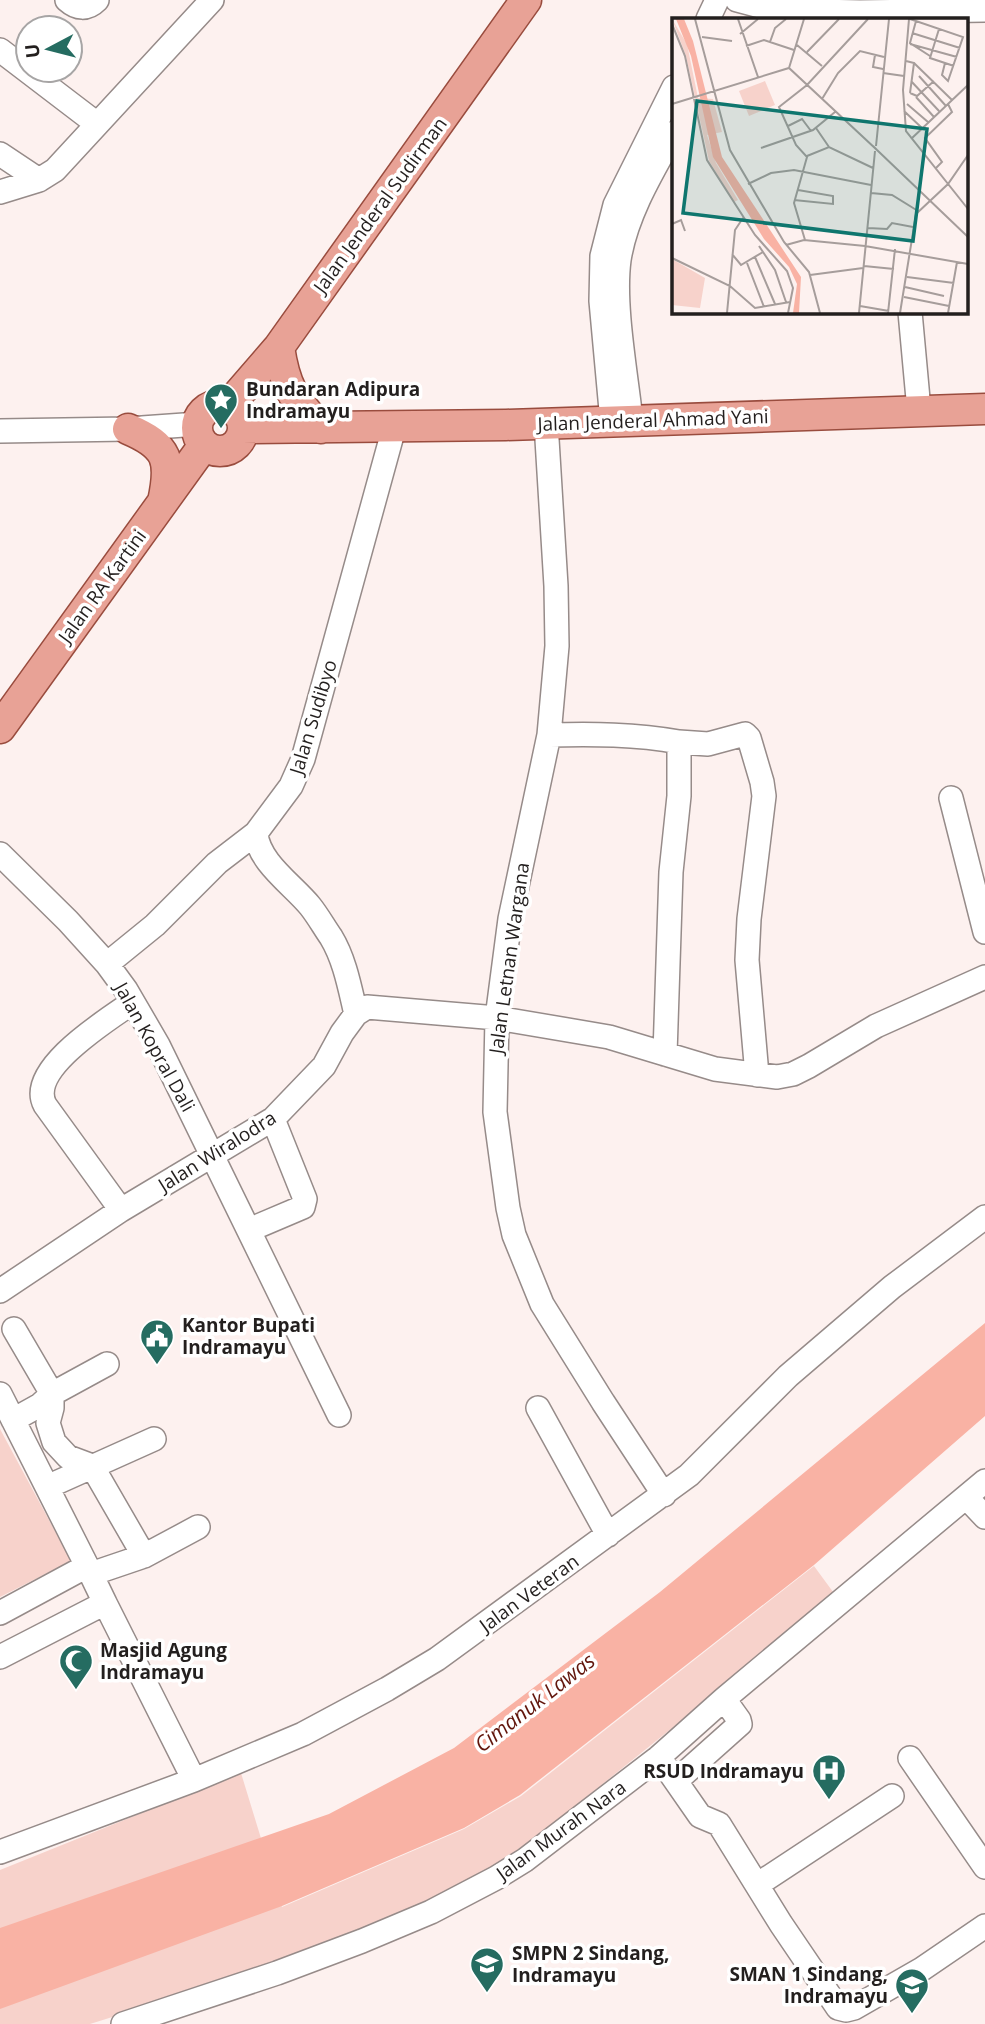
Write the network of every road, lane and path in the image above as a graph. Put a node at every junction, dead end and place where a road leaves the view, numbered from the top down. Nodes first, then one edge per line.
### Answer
1 (67, 0) edge
2 (97, 0) edge
3 (212, 0) edge
4 (526, 0) edge
5 (717, 0) edge
6 (737, 0) edge
7 (985, 10) edge
8 (865, 11) edge
9 (708, 18) edge
10 (729, 18) edge
11 (0, 50) edge
12 (672, 91) edge
13 (97, 124) junction
14 (672, 136) edge
15 (0, 154) edge
16 (39, 180) junction
17 (0, 192) edge
18 (910, 313) edge
19 (279, 346) junction
20 (985, 409) edge
21 (919, 410) junction
22 (236, 417) junction
23 (622, 420) junction
24 (546, 423) junction
25 (321, 428) junction
26 (394, 428) junction
27 (128, 429) junction
28 (0, 432) edge
29 (201, 434) junction
30 (163, 502) junction
31 (0, 728) edge
32 (549, 735) junction
33 (679, 743) junction
34 (951, 798) dead end
35 (256, 833) junction
36 (0, 854) edge
37 (985, 932) edge
38 (107, 964) junction
39 (985, 977) edge
40 (133, 1002) junction
41 (356, 1014) junction
42 (497, 1018) junction
43 (665, 1054) junction
44 (757, 1076) junction
45 (274, 1119) junction
46 (212, 1156) junction
47 (121, 1210) junction
48 (985, 1217) edge
49 (249, 1230) junction
50 (0, 1291) edge
51 (14, 1329) dead end
52 (107, 1364) dead end
53 (0, 1394) edge
54 (52, 1394) junction
55 (538, 1408) dead end
56 (340, 1415) dead end
57 (13, 1420) junction
58 (155, 1439) dead end
59 (92, 1466) junction
60 (985, 1481) edge
61 (47, 1487) junction
62 (664, 1495) junction
63 (967, 1498) junction
64 (985, 1517) edge
65 (198, 1527) dead end
66 (608, 1535) junction
67 (144, 1556) junction
68 (89, 1570) junction
69 (105, 1602) junction
70 (0, 1613) edge
71 (0, 1657) edge
72 (724, 1699) junction
73 (659, 1757) junction
74 (911, 1758) dead end
75 (194, 1780) junction
76 (676, 1781) junction
77 (892, 1796) dead end
78 (0, 1852) edge
79 (985, 1867) edge
80 (757, 1885) junction
81 (985, 1926) edge
82 (122, 2024) edge

1 - 2 street
3 - 13 street
4 - 19 main road, Jalan Jenderal Sudirman
5 - 9 street
6 - 8 street
6 - 10 street
7 - 8 street
11 - 13 street
12 - 23 street
13 - 16 street
14 - 23 street
15 - 16 street
16 - 17 street
18 - 21 street
19 - 22 main road, Jalan Jenderal Sudirman
19 - 25 main road
20 - 21 main road, Jalan Jenderal Ahmad Yani
21 - 23 main road, Jalan Jenderal Ahmad Yani
22 - 25 main road, Jalan Jenderal Ahmad Yani
22 - 29 main road
22 - 29 main road
23 - 24 main road, Jalan Jenderal Ahmad Yani
24 - 26 main road, Jalan Jenderal Ahmad Yani
24 - 32 street, Jalan Letnan Wargana
25 - 26 main road, Jalan Jenderal Ahmad Yani
26 - 35 street, Jalan Sudibyo
27 - 28 street
27 - 29 street
27 - 30 main road
29 - 30 main road, Jalan RA Kartini
30 - 31 main road, Jalan RA Kartini
32 - 33 street
32 - 42 street, Jalan Letnan Wargana
33 - 43 street
33 - 44 street
34 - 37 street
35 - 38 street, Jalan Sudibyo
35 - 41 street
36 - 38 street, Jalan Kopral Dali
38 - 40 street, Jalan Kopral Dali
39 - 44 street
40 - 46 street, Jalan Kopral Dali
40 - 47 street
41 - 42 street
41 - 45 street, Jalan Wiralodra
42 - 43 street
42 - 62 street, Jalan Letnan Wargana
43 - 44 street
45 - 46 street, Jalan Wiralodra
45 - 49 street
46 - 47 street, Jalan Wiralodra
46 - 49 street, Jalan Kopral Dali
47 - 50 street, Jalan Wiralodra
48 - 62 street, Jalan Veteran
49 - 56 street, Jalan Kopral Dali
51 - 54 street
52 - 54 street
53 - 57 street
54 - 57 street
54 - 59 street
55 - 66 street
57 - 61 street
58 - 59 street
59 - 61 street
59 - 67 street
60 - 63 street, Jalan Murah Nara
61 - 68 street
62 - 66 street, Jalan Veteran
63 - 64 street
63 - 72 street, Jalan Murah Nara
65 - 67 street
66 - 75 street, Jalan Veteran
67 - 68 street
68 - 69 street
68 - 70 street
69 - 71 street
69 - 75 street
72 - 73 street, Jalan Murah Nara
72 - 76 street
73 - 76 street
73 - 82 street, Jalan Murah Nara
74 - 79 street
75 - 78 street, Jalan Veteran
76 - 80 street
77 - 80 street
80 - 81 street

